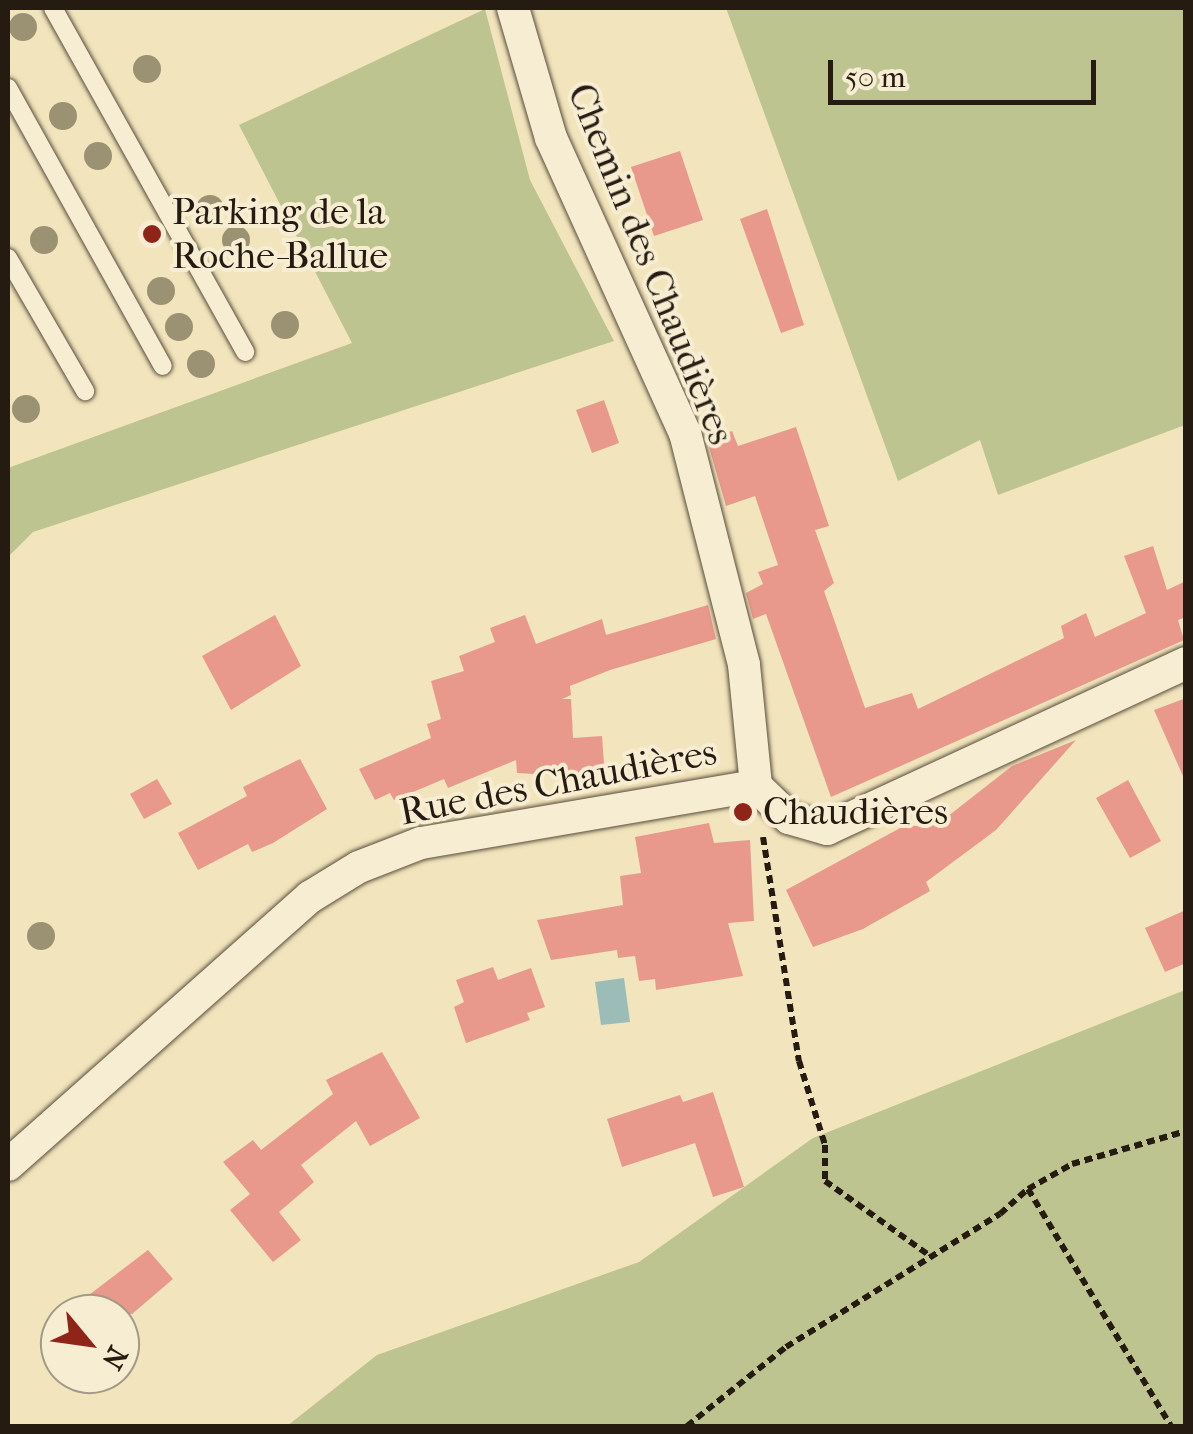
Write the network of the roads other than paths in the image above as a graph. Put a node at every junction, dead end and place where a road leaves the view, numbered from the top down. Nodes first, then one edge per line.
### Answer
1 (53, 8) edge
2 (513, 8) edge
3 (8, 88) edge
4 (8, 258) edge
5 (245, 352) dead end
6 (163, 366) dead end
7 (85, 391) dead end
8 (1186, 663) edge
9 (756, 786) junction
10 (8, 1165) edge

1 - 5 lane
2 - 9 street, Chemin des Chaudières
3 - 6 lane
4 - 7 lane
8 - 9 street, Rue des Chaudières
9 - 10 street, Rue des Chaudières

